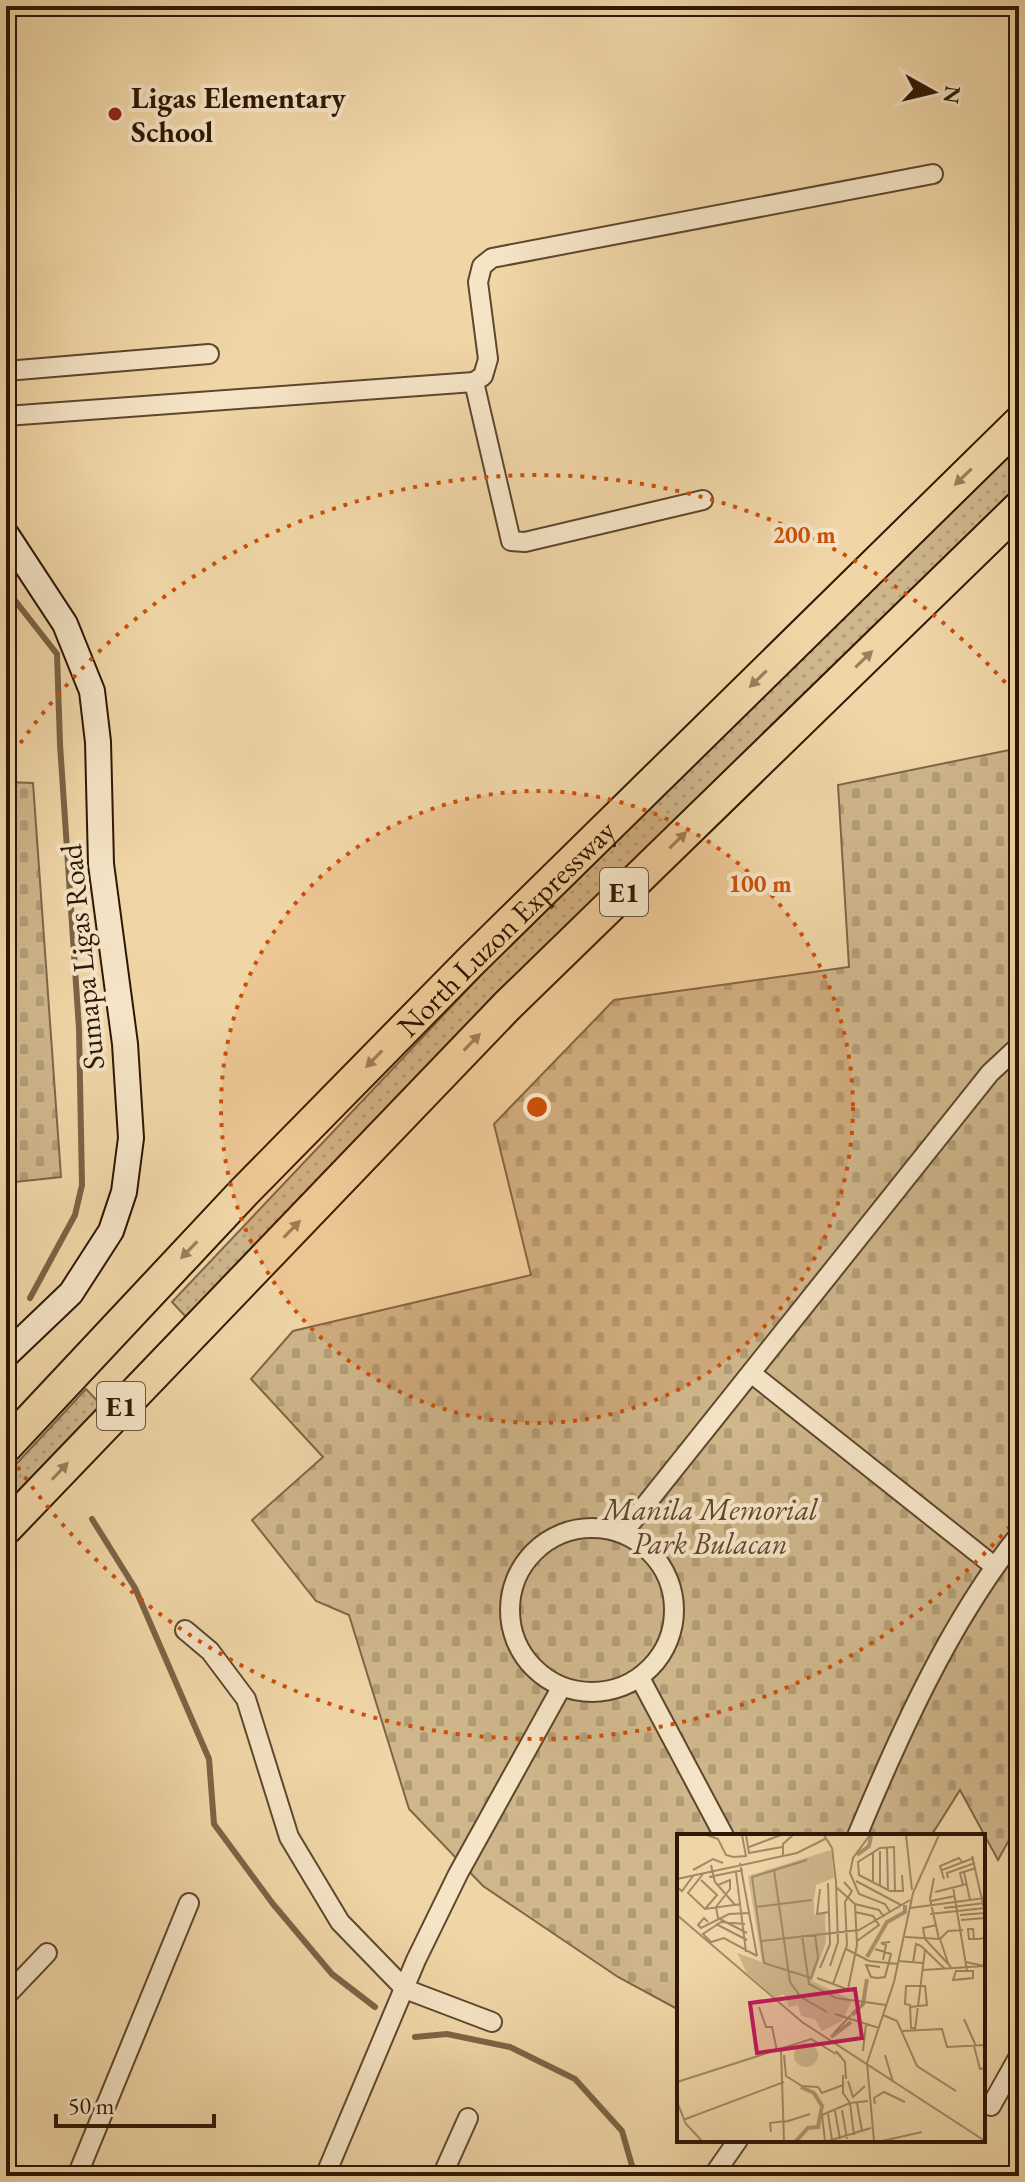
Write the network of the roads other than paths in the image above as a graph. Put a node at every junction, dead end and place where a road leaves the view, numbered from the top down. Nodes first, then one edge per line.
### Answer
1 (933, 174) dead end
2 (209, 354) dead end
3 (6, 371) edge
4 (474, 382) junction
5 (6, 416) edge
6 (1019, 423) edge
7 (703, 500) dead end
8 (1019, 508) edge
9 (6, 534) edge
10 (1019, 1046) edge
11 (6, 1355) edge
12 (751, 1373) junction
13 (6, 1446) edge
14 (6, 1528) edge
15 (623, 1533) junction
16 (1019, 1535) edge
17 (994, 1566) junction
18 (185, 1630) dead end
19 (640, 1678) junction
20 (561, 1688) junction
21 (723, 1834) edge
22 (858, 1834) edge
23 (189, 1903) dead end
24 (47, 1953) dead end
25 (405, 1989) junction
26 (6, 1996) edge
27 (492, 2022) dead end
28 (1019, 2056) edge
29 (991, 2106) dead end
30 (468, 2118) dead end
31 (737, 2142) edge
32 (77, 2176) edge
33 (325, 2176) edge
34 (442, 2176) edge
35 (713, 2176) edge

1 - 4 street
2 - 3 street
4 - 5 street
4 - 7 street
6 -> 13 highway, North Luzon Expressway / E1
14 -> 8 highway, North Luzon Expressway / E1
9 - 11 main road, Sumapa Ligas Road
10 - 12 street
12 - 15 street
12 - 17 street
15 - 19 street
15 - 20 street
16 - 17 street
17 - 22 street
18 - 25 street
19 - 20 street
19 - 21 street
20 - 25 street
23 - 32 street
24 - 26 street
25 - 27 street
25 - 33 street
28 - 29 street
30 - 34 street
31 - 35 street

